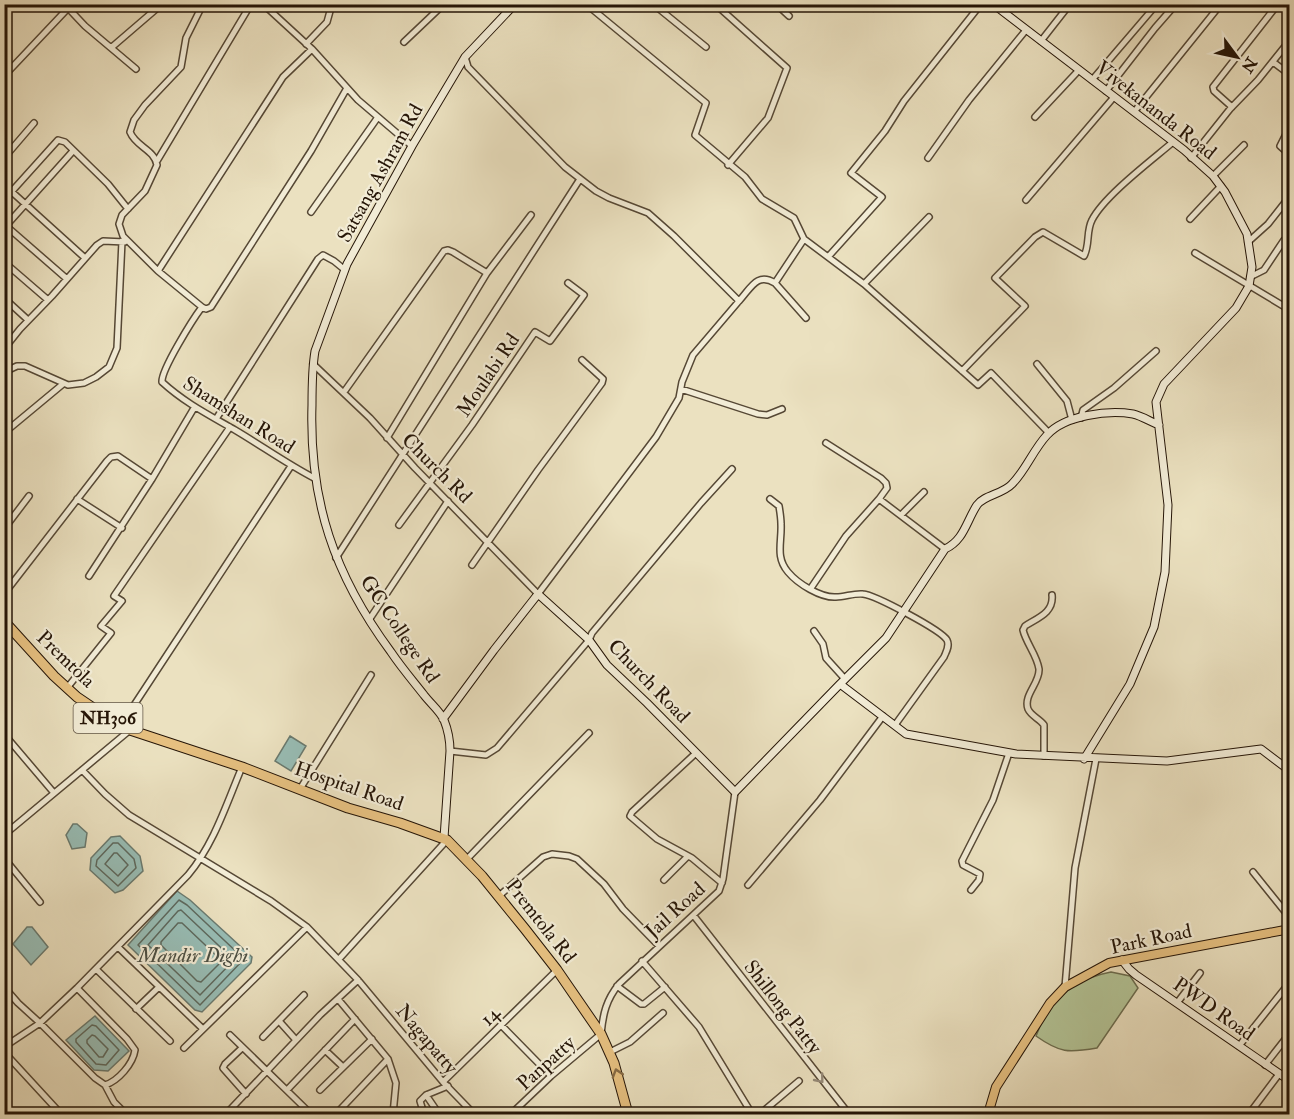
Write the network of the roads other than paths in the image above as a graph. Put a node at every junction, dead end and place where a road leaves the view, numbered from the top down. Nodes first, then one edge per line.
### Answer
1 (162, 4) edge
2 (203, 4) edge
3 (251, 4) edge
4 (262, 4) edge
5 (332, 4) edge
6 (444, 4) edge
7 (501, 4) edge
8 (515, 4) edge
9 (585, 4) edge
10 (654, 4) edge
11 (715, 4) edge
12 (776, 4) edge
13 (981, 4) edge
14 (1070, 4) edge
15 (1157, 4) edge
16 (1176, 4) edge
17 (1221, 4) edge
18 (1278, 4) edge
19 (70, 6) edge
20 (999, 6) edge
21 (505, 14) junction
22 (789, 16) dead end
23 (1026, 30) junction
24 (1041, 40) junction
25 (1290, 40) edge
26 (404, 42) dead end
27 (306, 44) junction
28 (112, 47) junction
29 (706, 47) dead end
30 (312, 49) junction
31 (465, 57) junction
32 (1273, 62) junction
33 (136, 69) dead end
34 (1079, 70) junction
35 (1290, 70) edge
36 (4, 76) edge
37 (1092, 80) junction
38 (347, 88) junction
39 (1106, 91) junction
40 (1114, 97) junction
41 (1232, 106) junction
42 (1134, 112) junction
43 (378, 117) junction
44 (1035, 117) dead end
45 (34, 123) dead end
46 (1290, 126) edge
47 (1173, 142) junction
48 (1244, 145) dead end
49 (412, 146) junction
50 (73, 151) junction
51 (1290, 155) edge
52 (4, 158) edge
53 (927, 158) dead end
54 (1191, 158) junction
55 (157, 161) junction
56 (728, 165) junction
57 (1213, 176) junction
58 (580, 179) junction
59 (1221, 186) junction
60 (12, 192) junction
61 (1290, 196) edge
62 (4, 200) edge
63 (1026, 200) dead end
64 (26, 205) junction
65 (127, 206) junction
66 (311, 212) dead end
67 (531, 215) dead end
68 (929, 217) dead end
69 (1190, 219) dead end
70 (5, 226) edge
71 (804, 239) junction
72 (1290, 240) edge
73 (122, 241) junction
74 (1248, 242) junction
75 (1195, 253) dead end
76 (828, 257) junction
77 (85, 258) junction
78 (4, 262) edge
79 (345, 270) junction
80 (158, 271) junction
81 (488, 273) junction
82 (1250, 278) junction
83 (68, 279) junction
84 (568, 283) dead end
85 (775, 283) junction
86 (864, 284) junction
87 (1249, 286) junction
88 (4, 298) edge
89 (48, 300) junction
90 (739, 301) junction
91 (202, 307) junction
92 (1290, 310) edge
93 (806, 318) dead end
94 (28, 320) junction
95 (4, 349) edge
96 (1156, 351) dead end
97 (582, 360) dead end
98 (313, 364) junction
99 (1037, 364) dead end
100 (963, 371) junction
101 (4, 372) edge
102 (63, 384) junction
103 (681, 389) junction
104 (344, 392) junction
105 (194, 408) junction
106 (782, 408) dead end
107 (1081, 418) junction
108 (216, 419) junction
109 (1072, 420) junction
110 (1159, 425) junction
111 (230, 427) junction
112 (4, 433) edge
113 (1049, 433) junction
114 (387, 438) junction
115 (826, 443) dead end
116 (402, 454) junction
117 (291, 466) junction
118 (732, 470) dead end
119 (314, 478) junction
120 (152, 479) junction
121 (430, 483) junction
122 (924, 492) dead end
123 (29, 496) dead end
124 (77, 499) junction
125 (770, 499) dead end
126 (879, 499) junction
127 (448, 501) junction
128 (901, 514) junction
129 (399, 525) dead end
130 (122, 528) junction
131 (4, 529) edge
132 (488, 543) junction
133 (945, 549) junction
134 (336, 558) junction
135 (472, 565) dead end
136 (89, 576) dead end
137 (810, 588) junction
138 (4, 594) edge
139 (538, 594) junction
140 (1052, 595) dead end
141 (903, 612) junction
142 (369, 620) junction
143 (4, 621) edge
144 (814, 631) dead end
145 (589, 640) junction
146 (371, 675) dead end
147 (842, 681) junction
148 (67, 688) junction
149 (883, 716) junction
150 (443, 718) junction
151 (895, 725) junction
152 (125, 727) junction
153 (589, 733) dead end
154 (4, 734) edge
155 (450, 752) junction
156 (696, 753) junction
157 (1009, 753) junction
158 (1044, 756) junction
159 (1084, 759) junction
160 (1096, 759) junction
161 (242, 767) junction
162 (82, 770) junction
163 (1290, 771) edge
164 (300, 789) junction
165 (735, 792) junction
166 (54, 794) junction
167 (4, 835) edge
168 (446, 839) junction
169 (688, 856) junction
170 (4, 858) edge
171 (467, 859) junction
172 (201, 860) junction
173 (1253, 872) dead end
174 (663, 880) dead end
175 (722, 883) junction
176 (748, 885) dead end
177 (971, 890) dead end
178 (499, 896) junction
179 (40, 902) dead end
180 (694, 916) junction
181 (1290, 918) edge
182 (307, 927) junction
183 (1287, 930) edge
184 (1290, 941) edge
185 (659, 945) junction
186 (118, 947) junction
187 (339, 959) junction
188 (1122, 960) junction
189 (642, 961) junction
190 (96, 969) junction
191 (557, 970) junction
192 (1200, 973) dead end
193 (358, 980) junction
194 (1290, 982) edge
195 (617, 986) junction
196 (4, 987) edge
197 (159, 987) junction
198 (665, 987) junction
199 (1065, 987) junction
200 (77, 988) junction
201 (304, 995) dead end
202 (338, 999) junction
203 (1177, 1003) junction
204 (136, 1009) junction
205 (663, 1013) dead end
206 (355, 1019) junction
207 (279, 1021) junction
208 (40, 1023) junction
209 (501, 1026) junction
210 (203, 1029) junction
211 (1290, 1033) edge
212 (602, 1034) junction
213 (230, 1035) dead end
214 (263, 1037) dead end
215 (372, 1039) junction
216 (296, 1040) junction
217 (170, 1041) dead end
218 (1239, 1046) junction
219 (184, 1047) dead end
220 (242, 1048) junction
221 (4, 1050) edge
222 (325, 1050) junction
223 (610, 1052) junction
224 (388, 1059) junction
225 (1265, 1065) junction
226 (343, 1067) junction
227 (266, 1072) junction
228 (1279, 1074) junction
229 (551, 1077) junction
230 (799, 1081) dead end
231 (1290, 1081) edge
232 (105, 1084) junction
233 (446, 1084) junction
234 (320, 1089) dead end
235 (287, 1090) junction
236 (246, 1094) junction
237 (426, 1095) junction
238 (61, 1114) edge
239 (126, 1114) edge
240 (226, 1114) edge
241 (311, 1114) edge
242 (336, 1114) edge
243 (393, 1114) edge
244 (424, 1114) edge
245 (439, 1114) edge
246 (474, 1114) edge
247 (511, 1114) edge
248 (628, 1114) edge
249 (752, 1114) edge
250 (760, 1114) edge
251 (849, 1114) edge
252 (988, 1114) edge
253 (1249, 1114) edge

1 - 28 street
2 - 55 street
3 - 55 street
4 - 27 street
5 - 27 street
6 - 26 street
7 - 21 main road
8 - 21 main road
9 - 56 street
10 - 29 street
11 - 56 street
12 - 22 street
13 - 76 street
14 - 24 street
15 - 37 street
16 - 39 street
17 - 42 street
18 - 41 street
19 - 28 street
19 - 36 street
20 - 23 main road, Vivekananda Road
21 - 31 main road, Satsang Ashram Rd
23 - 24 main road, Vivekananda Road
23 - 53 street
24 - 34 main road, Vivekananda Road
25 - 32 street
27 - 30 street
28 - 33 street
30 - 38 street
30 - 80 street
31 - 49 main road, Satsang Ashram Rd
31 - 58 street
32 - 35 street
32 - 41 street
34 - 37 main road, Vivekananda Road
34 - 44 street
37 - 39 main road, Vivekananda Road
38 - 43 street
38 - 91 street
39 - 40 main road, Vivekananda Road
40 - 42 main road, Vivekananda Road
40 - 63 street
41 - 54 street
42 - 47 main road, Vivekananda Road
43 - 49 street
43 - 66 street
45 - 52 street
46 - 51 street
47 - 54 main road, Vivekananda Road
47 - 100 street
48 - 57 street
49 - 79 main road, Satsang Ashram Rd
50 - 60 street
50 - 64 street
50 - 65 street
54 - 57 main road, Vivekananda Road
55 - 65 street
56 - 71 street
57 - 59 main road, Vivekananda Road
58 - 90 street
58 - 116 street
59 - 69 street
59 - 74 main road, Vivekananda Road
60 - 62 street
60 - 64 street
61 - 74 street
64 - 70 street
64 - 77 street
65 - 73 street
67 - 81 street
68 - 86 street
70 - 83 street
71 - 76 street
71 - 85 street
72 - 82 street
73 - 77 street
73 - 80 street
73 - 102 street
74 - 82 main road, Vivekananda Road
75 - 87 street
76 - 86 street
77 - 83 street
78 - 89 street
79 - 98 main road, Satsang Ashram Rd
79 - 108 street
80 - 91 street
81 - 104 street
81 - 114 street
82 - 87 main road, Vivekananda Road
83 - 89 street
84 - 121 street, Moulabi Rd
85 - 90 street
85 - 93 street
86 - 100 street
87 - 92 street
87 - 110 main road, Vivekananda Road
88 - 94 street
89 - 94 street
90 - 103 street
91 - 105 street, Shamshan Road
94 - 95 street
96 - 107 street
97 - 132 street
98 - 104 street, Church Rd
98 - 119 main road, GC College Rd
99 - 109 street
100 - 113 street
101 - 102 street
102 - 112 street
103 - 106 street
103 - 139 street
104 - 114 street, Church Rd
105 - 108 street, Shamshan Road
105 - 120 street
107 - 109 main road
107 - 110 main road
108 - 111 street, Shamshan Road
109 - 113 main road
110 - 159 main road, Vivekananda Road
111 - 117 street, Shamshan Road
111 - 148 street
113 - 133 main road
114 - 116 street, Church Rd
115 - 126 street
116 - 121 street, Church Rd
116 - 134 street
117 - 119 street, Shamshan Road
117 - 152 street
118 - 145 street
119 - 134 main road, GC College Rd
120 - 124 street
120 - 130 street
121 - 127 street, Church Rd
121 - 129 street
122 - 128 street
123 - 131 street
124 - 130 street
124 - 138 street
125 - 137 street
126 - 128 street
126 - 137 street
127 - 132 street, Church Rd
127 - 142 street
128 - 133 street
130 - 136 street
132 - 135 street
132 - 139 street, Church Rd
133 - 141 main road
134 - 142 main road, GC College Rd
137 - 141 street
139 - 145 main road, Church Road
139 - 150 main road
140 - 158 street
141 - 147 main road
141 - 151 street
142 - 150 main road, GC College Rd
143 - 148 highway, Premtola / NH306
144 - 147 street
145 - 155 street
145 - 156 main road, Church Road
146 - 164 street
147 - 149 main road
147 - 165 main road
148 - 152 highway, Premtola / NH306
149 - 151 main road
149 - 176 street
150 - 155 main road, GC College Rd
151 - 157 main road
152 - 161 highway, Premtola / NH306
152 - 162 street
153 - 171 street
154 - 166 street
155 - 168 main road, GC College Rd
156 - 165 main road, Church Road
156 - 169 street
157 - 158 main road
157 - 177 street
158 - 159 main road
159 - 160 main road
160 - 163 main road
160 - 199 street
161 - 164 highway, Hospital Road / NH306
161 - 172 street
162 - 166 street
162 - 172 street, Nagapatty
164 - 168 highway, Hospital Road / NH306
165 - 175 street, Jail Road
166 - 167 street
168 - 171 highway, Premtola Rd / NH306
168 - 187 street
169 - 174 street
169 - 175 street
170 - 179 street
171 - 178 highway, Premtola Rd / NH306
172 - 182 street, Nagapatty
172 - 186 street
173 - 181 street
175 - 180 street, Jail Road
178 - 185 street
178 - 191 highway, Premtola Rd / NH306
180 - 185 street, Jail Road
180 -> 251 street, Shillong Patty
182 - 187 street, Nagapatty
182 - 210 street
183 - 184 street
183 - 188 main road, Park Road
185 - 189 street, Jail Road
186 - 190 street
186 - 197 street
187 - 193 street, Nagapatty
188 - 199 main road, Park Road
188 - 203 main road, PWD Road
189 - 195 street, Jail Road
189 - 198 street
190 - 200 street
190 - 204 street
191 - 209 street, 14
191 - 212 highway, Premtola Rd / NH306
192 - 203 street
193 - 202 street
193 - 233 street, Nagapatty
194 - 218 street
195 - 198 street
195 - 212 street, Jail Road
196 - 208 street
197 - 204 street
197 - 210 street
198 - 249 street
199 - 252 main road, Park Road
200 - 208 street
200 - 232 street
201 - 207 street
202 - 206 street
202 - 216 street
203 - 218 main road, PWD Road
204 - 217 street
205 - 223 street
206 - 215 street
206 - 222 street
207 - 214 street
207 - 216 street
208 - 221 street
208 - 232 street
209 - 229 street
209 - 233 street, 14
210 - 219 street
211 - 225 street
212 - 223 highway, NH306
212 - 229 street, Panpatty
213 - 220 street
215 - 224 street
215 - 226 street
216 - 227 street
218 - 225 main road, PWD Road
220 - 227 street
220 - 236 street
221 - 238 street
222 - 226 street
222 - 235 street
248 -> 223 highway, NH306
224 - 242 street
224 - 243 street
225 - 228 main road, PWD Road
226 - 234 street
227 - 235 street
227 - 236 street
228 - 231 main road, PWD Road
228 - 253 street
229 - 247 street, Panpatty
230 - 250 street
232 - 239 street
233 - 237 street
233 - 246 street, Nagapatty
235 - 241 street
236 - 240 street
237 - 244 street
237 - 245 street

